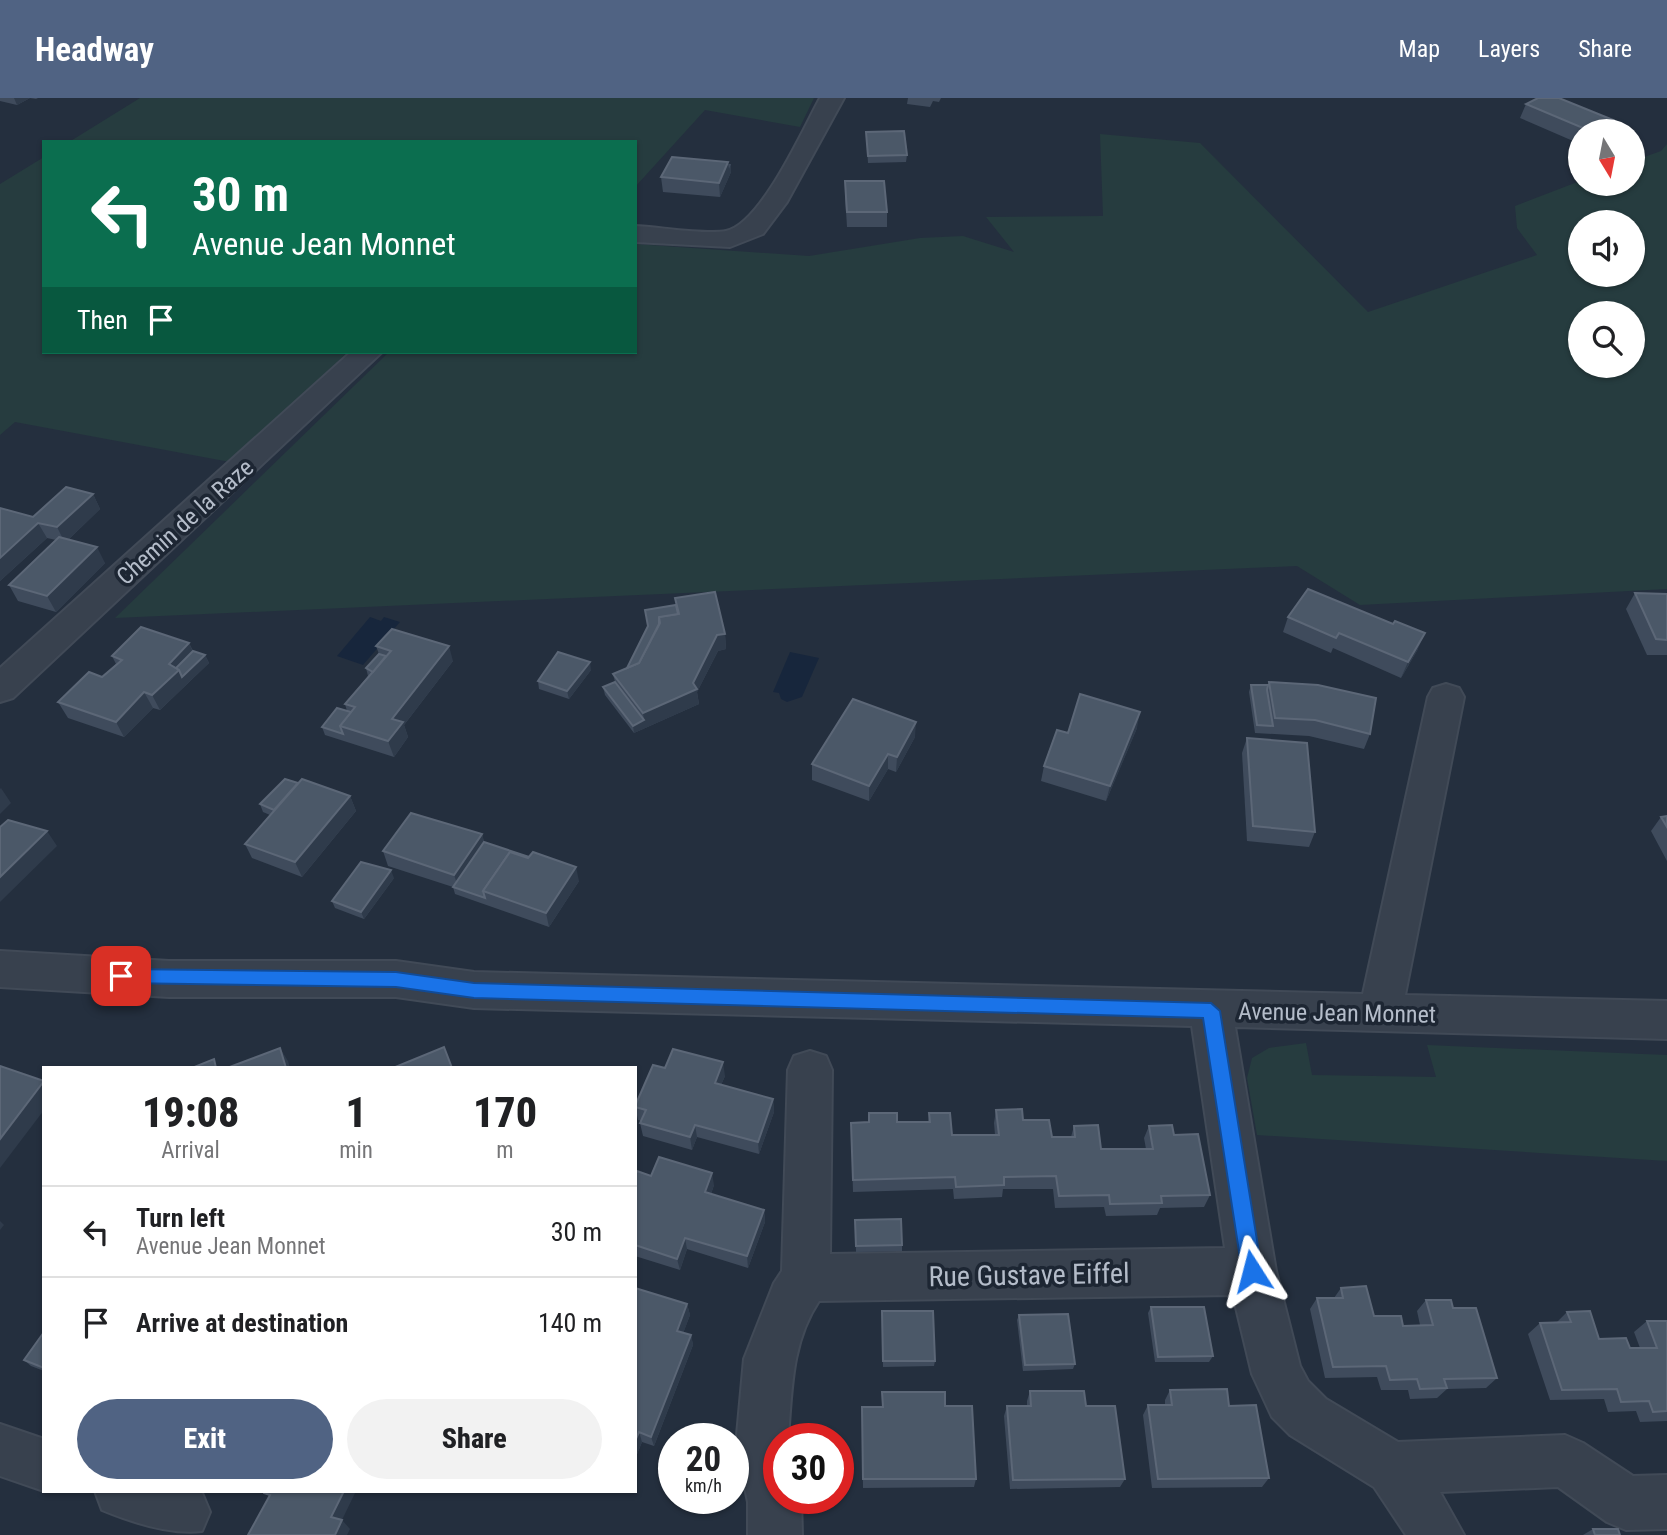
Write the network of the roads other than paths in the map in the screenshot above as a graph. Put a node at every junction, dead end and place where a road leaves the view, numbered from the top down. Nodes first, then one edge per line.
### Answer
1 (832, 98) edge
2 (637, 234) edge
3 (366, 354) edge
4 (0, 690) edge
5 (1446, 697) dead end
6 (0, 969) edge
7 (1211, 1011) junction
8 (1380, 1013) junction
9 (1667, 1020) edge
10 (810, 1070) dead end
11 (1252, 1271) junction
12 (806, 1278) junction
13 (0, 1450) edge
14 (42, 1464) edge
15 (1393, 1468) junction
16 (127, 1493) edge
17 (1667, 1502) edge
18 (185, 1513) edge
19 (775, 1535) edge
20 (1437, 1535) edge

1 - 2 street
3 - 4 street, Chemin de la Raze
5 - 8 street
6 - 7 street, Avenue Jean Monnet
7 - 8 street, Avenue Jean Monnet
7 - 11 street
8 - 9 street, Avenue Jean Monnet
10 - 12 street
11 - 12 street, Rue Gustave Eiffel
11 - 15 street
12 - 19 street
13 - 14 street
15 - 17 street
15 - 20 street
16 - 18 street

